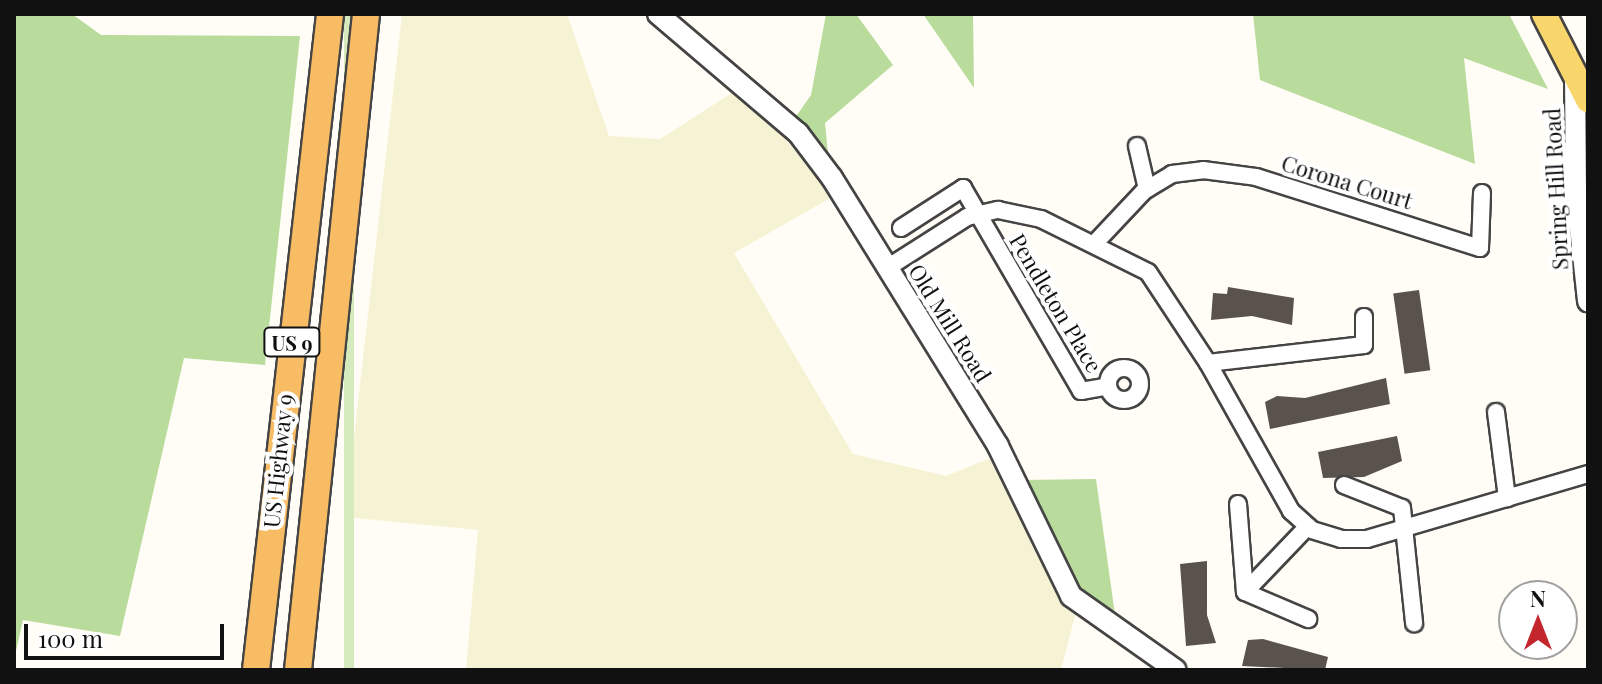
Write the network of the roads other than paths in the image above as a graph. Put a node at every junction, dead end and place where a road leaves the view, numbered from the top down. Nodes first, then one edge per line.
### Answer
1 (330, 14) edge
2 (366, 14) edge
3 (378, 14) edge
4 (658, 14) edge
5 (1544, 14) edge
6 (360, 71) junction
7 (1575, 75) junction
8 (1588, 100) edge
9 (1137, 146) dead end
10 (1147, 189) junction
11 (1482, 193) dead end
12 (979, 214) junction
13 (901, 228) dead end
14 (1096, 242) junction
15 (887, 268) junction
16 (1588, 301) edge
17 (1364, 317) dead end
18 (1208, 363) junction
19 (1108, 386) dead end
20 (1496, 412) dead end
21 (1588, 474) edge
22 (1344, 485) dead end
23 (1507, 498) junction
24 (1238, 504) dead end
25 (1308, 526) junction
26 (1405, 528) junction
27 (1245, 592) junction
28 (1308, 619) dead end
29 (1414, 623) dead end
30 (256, 670) edge
31 (298, 670) edge
32 (1176, 670) edge

1 - 30 highway, US Highway 9 / US 9
2 - 6 highway, US Highway 9 / US 9
3 - 6 highway
4 - 15 street, Old Mill Road
5 - 7 main road
6 - 31 highway, US Highway 9 / US 9
7 - 8 main road
7 - 16 street, Spring Hill Road
9 - 10 street
10 - 11 street, Corona Court
10 - 14 street, Corona Court
12 - 13 street, Pendleton Place
12 - 14 street, Pendleton Place
12 - 15 street
12 - 19 street, Pendleton Place
14 - 18 street, Pendleton Place
15 - 32 street, Old Mill Road
17 - 18 street
18 - 25 street, Pendleton Place
20 - 23 street
21 - 23 street
22 - 26 street
23 - 26 street
24 - 27 street
25 - 26 street
25 - 27 street
26 - 29 street
27 - 28 street

